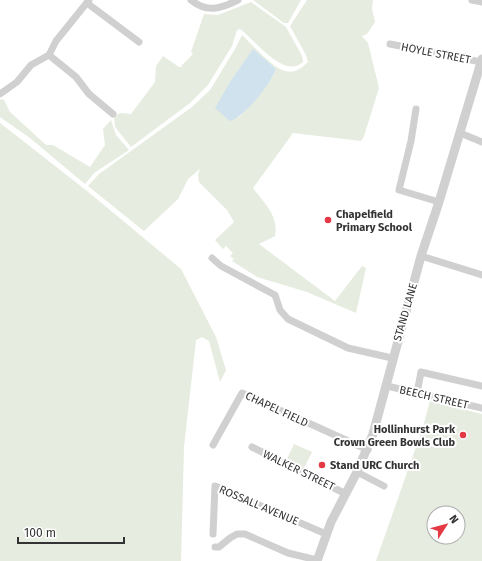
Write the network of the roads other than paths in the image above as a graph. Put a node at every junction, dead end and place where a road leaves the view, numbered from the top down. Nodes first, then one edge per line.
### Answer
1 (191, 0) edge
2 (238, 0) edge
3 (472, 0) edge
4 (88, 1) edge
5 (482, 2) edge
6 (139, 42) dead end
7 (390, 44) dead end
8 (49, 55) junction
9 (482, 60) edge
10 (0, 94) edge
11 (416, 109) dead end
12 (113, 114) dead end
13 (460, 133) junction
14 (482, 142) edge
15 (439, 202) junction
16 (421, 256) junction
17 (212, 258) dead end
18 (482, 275) edge
19 (392, 358) junction
20 (387, 386) junction
21 (482, 386) edge
22 (417, 393) junction
23 (482, 408) edge
24 (213, 445) dead end
25 (252, 447) dead end
26 (368, 450) junction
27 (357, 472) junction
28 (384, 486) dead end
29 (346, 494) junction
30 (213, 534) dead end
31 (326, 534) junction
32 (215, 547) dead end
33 (317, 561) edge

1 - 2 street
3 - 5 street
4 - 6 street
4 - 8 street
7 - 9 street, HOYLE STREET
8 - 10 street
8 - 12 street
9 - 13 street, STAND LANE
11 - 15 street
13 - 14 street
13 - 15 street, STAND LANE
15 - 16 street, STAND LANE
16 - 18 street
16 - 19 street, STAND LANE
17 - 19 street
19 - 20 street, STAND LANE
20 - 22 street, BEECH STREET
20 - 26 street, STAND LANE
21 - 22 street
22 - 23 street, BEECH STREET
24 - 26 street, CHAPEL FIELD
25 - 29 street, WALKER STREET
26 - 27 street, STAND LANE
27 - 28 street
27 - 29 street, STAND LANE
29 - 31 street, STAND LANE
30 - 31 street, ROSSALL AVENUE
31 - 33 street, STAND LANE
32 - 33 street

